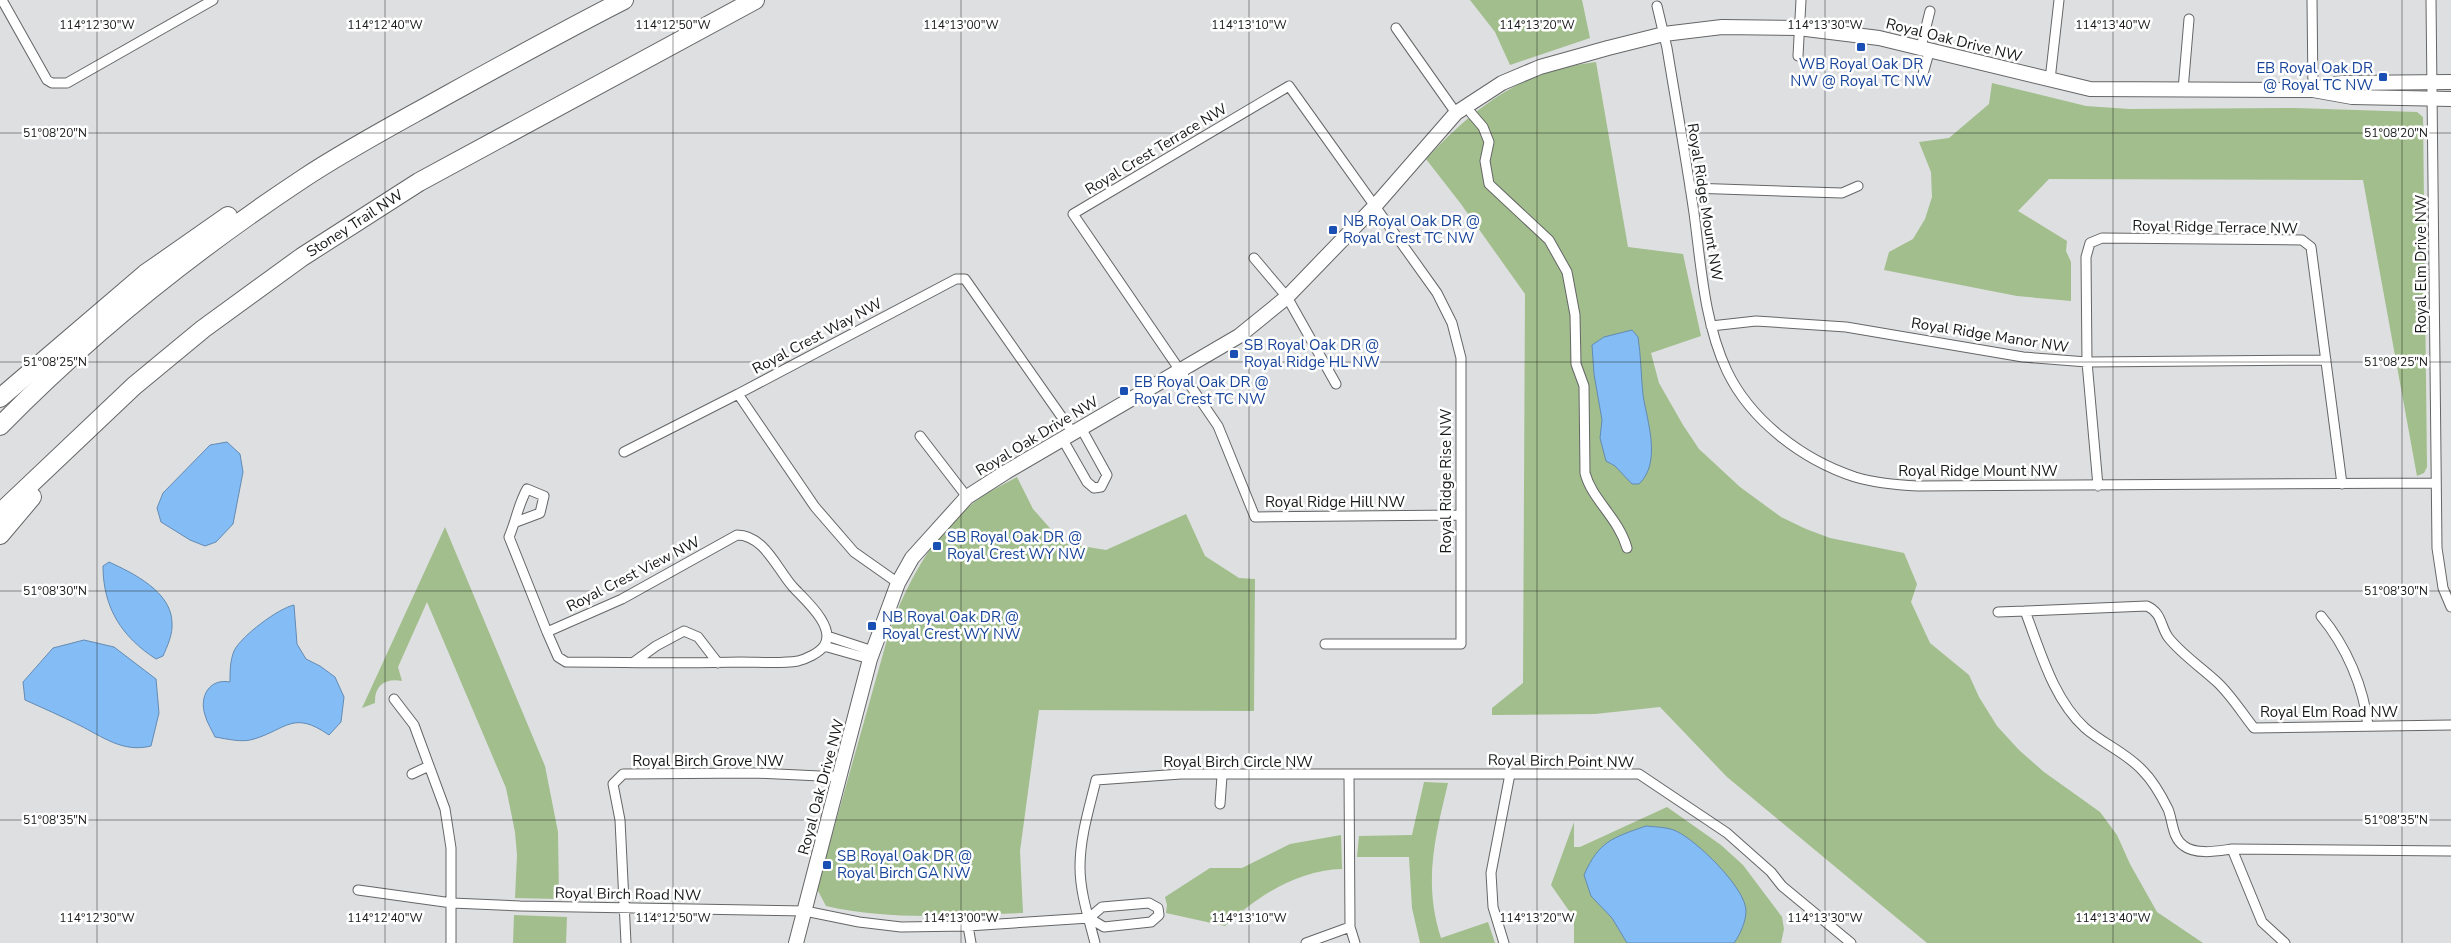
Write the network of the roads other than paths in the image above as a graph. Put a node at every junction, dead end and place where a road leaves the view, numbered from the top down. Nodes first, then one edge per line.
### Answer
1 (2, 0) edge
2 (213, 0) edge
3 (624, 0) edge
4 (756, 0) edge
5 (1801, 0) edge
6 (2059, 0) edge
7 (2312, 0) edge
8 (2431, 0) edge
9 (1657, 6) dead end
10 (1930, 11) dead end
11 (2189, 19) dead end
12 (1396, 28) dead end
13 (1798, 28) junction
14 (1664, 34) junction
15 (1925, 48) junction
16 (1798, 56) dead end
17 (2050, 80) junction
18 (1921, 81) dead end
19 (2434, 82) junction
20 (2451, 82) edge
21 (2183, 90) junction
22 (2313, 90) junction
23 (2434, 99) junction
24 (2451, 99) edge
25 (1456, 113) junction
26 (1471, 113) dead end
27 (306, 177) junction
28 (1858, 186) dead end
29 (1690, 188) junction
30 (1374, 207) junction
31 (1254, 258) dead end
32 (1287, 297) junction
33 (1712, 326) junction
34 (2326, 360) junction
35 (2087, 362) junction
36 (1181, 371) junction
37 (1336, 384) dead end
38 (738, 394) junction
39 (0, 398) edge
40 (0, 426) edge
41 (1072, 433) junction
42 (920, 436) dead end
43 (624, 452) dead end
44 (51, 467) junction
45 (2436, 483) junction
46 (2342, 484) junction
47 (2098, 486) junction
48 (967, 497) junction
49 (0, 513) edge
50 (1459, 515) junction
51 (516, 522) dead end
52 (0, 535) edge
53 (1628, 548) dead end
54 (898, 583) junction
55 (2451, 607) edge
56 (2025, 611) junction
57 (1998, 612) dead end
58 (2321, 616) dead end
59 (547, 632) junction
60 (827, 636) junction
61 (1325, 644) dead end
62 (824, 646) junction
63 (871, 655) junction
64 (633, 662) junction
65 (718, 663) junction
66 (394, 699) dead end
67 (2451, 725) edge
68 (2368, 726) junction
69 (429, 766) junction
70 (412, 774) dead end
71 (1510, 774) junction
72 (1350, 775) junction
73 (1222, 776) junction
74 (841, 777) junction
75 (1220, 804) dead end
76 (2232, 849) junction
77 (2451, 851) edge
78 (358, 890) dead end
79 (452, 903) junction
80 (624, 908) junction
81 (805, 911) junction
82 (1088, 918) junction
83 (968, 926) junction
84 (1350, 927) junction
85 (1846, 942) edge
86 (451, 943) edge
87 (626, 943) edge
88 (796, 943) edge
89 (970, 943) edge
90 (1095, 943) edge
91 (1306, 943) edge
92 (1355, 943) edge
93 (1504, 943) edge
94 (2285, 943) edge

1 - 2 street
3 - 27 highway
4 - 44 highway, Stoney Trail NW
5 - 13 street
6 - 17 street
7 - 22 street
8 - 19 street, Royal Elm Drive NW
9 - 14 street, Royal Ridge Mount NW
10 - 15 street
11 - 21 street
12 - 25 street
13 - 14 street, Royal Oak Drive NW
13 - 15 street, Royal Oak Drive NW
13 - 16 street
14 - 25 street, Royal Oak Drive NW
14 - 29 street, Royal Ridge Mount NW
15 - 17 street, Royal Oak Drive NW
15 - 18 street
17 - 21 street, Royal Oak Drive NW
19 - 20 street, Royal Oak Drive NW
19 - 22 street, Royal Oak Drive NW
19 - 23 street, Royal Elm Drive NW
21 - 22 street, Royal Oak Drive NW
22 - 23 street, Royal Oak Drive NW
23 - 24 street, Royal Oak Drive NW
23 - 45 street, Royal Elm Drive NW
25 - 30 street, Royal Oak Drive NW
26 - 53 street
27 - 39 highway
27 - 40 highway
28 - 29 street
29 - 33 street, Royal Ridge Mount NW
30 - 32 street, Royal Oak Drive NW
30 - 36 street, Royal Crest Terrace NW
30 - 50 street, Royal Ridge Rise NW
31 - 32 street
32 - 36 street, Royal Oak Drive NW
32 - 37 street
33 - 35 street, Royal Ridge Manor NW
33 - 47 street, Royal Ridge Mount NW
34 - 35 street, Royal Ridge Manor NW
34 - 35 street, Royal Ridge Terrace NW
34 - 46 street, Royal Ridge Terrace NW
35 - 47 street, Royal Ridge Terrace NW
36 - 41 street, Royal Oak Drive NW
36 - 50 street, Royal Ridge Hill NW
38 - 41 street, Royal Crest Way NW
38 - 43 street
38 - 54 street
41 - 41 street
41 - 48 street, Royal Oak Drive NW
42 - 48 street
44 - 49 highway, Stoney Trail NW
44 - 52 highway
45 - 46 street, Royal Ridge Mount NW
45 - 55 street, Royal Elm Drive NW
46 - 47 street, Royal Ridge Mount NW
48 - 54 street, Royal Oak Drive NW
50 - 61 street, Royal Ridge Rise NW
51 - 59 street
54 - 63 street, Royal Oak Drive NW
56 - 57 street, Royal Elm Road NW
56 - 68 street, Royal Elm Road NW
56 - 76 street
58 - 68 street
59 - 60 street, Royal Crest View NW
59 - 64 street
60 - 62 street
60 - 63 street
62 - 63 street
62 - 65 street
63 - 74 street, Royal Oak Drive NW
64 - 65 street
64 - 65 street
66 - 69 street
67 - 68 street, Royal Elm Road NW
69 - 70 street
69 - 79 street
71 - 72 street, Royal Birch Point NW
71 - 85 street, Royal Birch Point NW
71 - 93 street
72 - 73 street, Royal Birch Circle NW
72 - 84 street
73 - 75 street
73 - 82 street, Royal Birch Circle NW
74 - 80 street, Royal Birch Grove NW
74 - 81 street, Royal Oak Drive NW
76 - 77 street
76 - 94 street
78 - 79 street, Royal Birch Road NW
79 - 80 street, Royal Birch Road NW
79 - 86 street
80 - 81 street, Royal Birch Road NW
80 - 87 street, Royal Birch Grove NW
81 - 83 street, Royal Birch Road NW
81 - 88 street, Royal Oak Drive NW
82 - 82 street
82 - 83 street, Royal Birch Road NW
82 - 90 street, Royal Birch Circle NW
83 - 89 street
84 - 91 street
84 - 92 street

